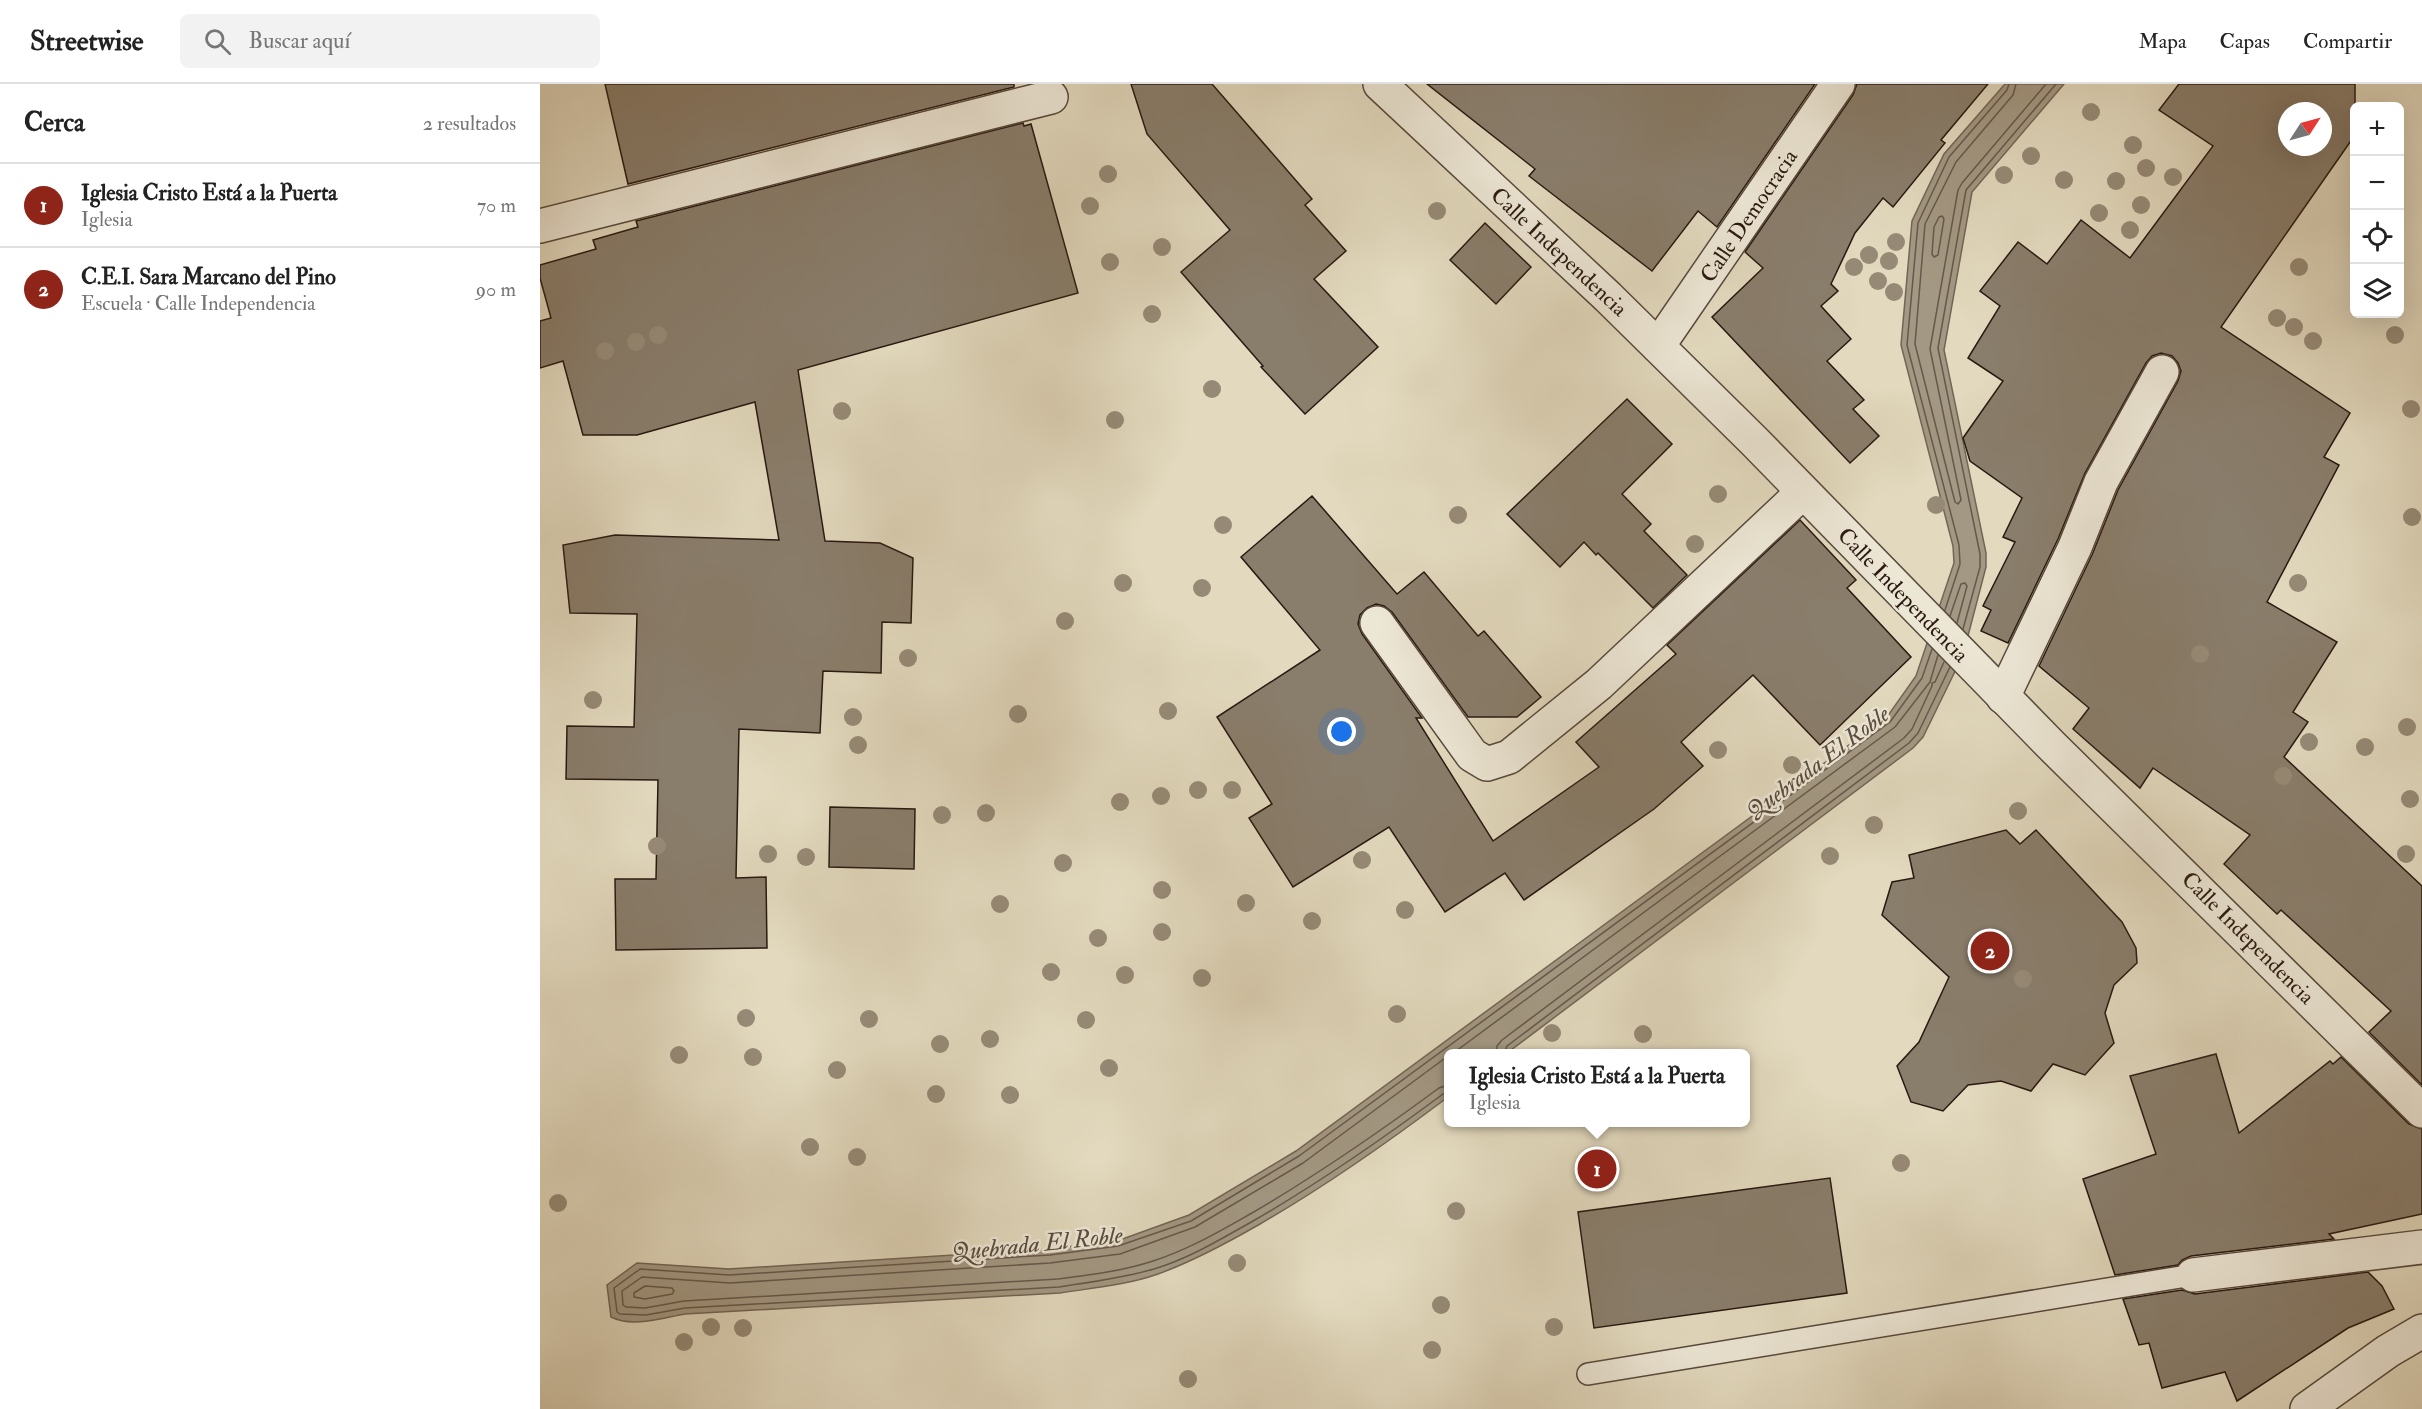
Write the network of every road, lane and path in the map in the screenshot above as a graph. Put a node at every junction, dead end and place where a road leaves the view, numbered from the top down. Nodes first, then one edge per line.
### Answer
1 (1380, 84) edge
2 (1838, 84) edge
3 (1051, 97) dead end
4 (540, 226) edge
5 (1658, 346) junction
6 (2162, 372) dead end
7 (1803, 492) junction
8 (1377, 623) dead end
9 (2003, 697) junction
10 (2422, 1111) edge
11 (2422, 1247) edge
12 (2193, 1275) joint
13 (2422, 1331) edge
14 (1588, 1374) dead end
15 (2307, 1409) edge

1 - 5 street, Calle Independencia
2 - 5 street, Calle Democracia
3 - 4 street
5 - 7 street, Calle Independencia
6 - 9 street
7 - 8 street
7 - 9 street, Calle Independencia
9 - 10 street, Calle Independencia
11 - 12 street
12 - 14 lane
13 - 15 street

